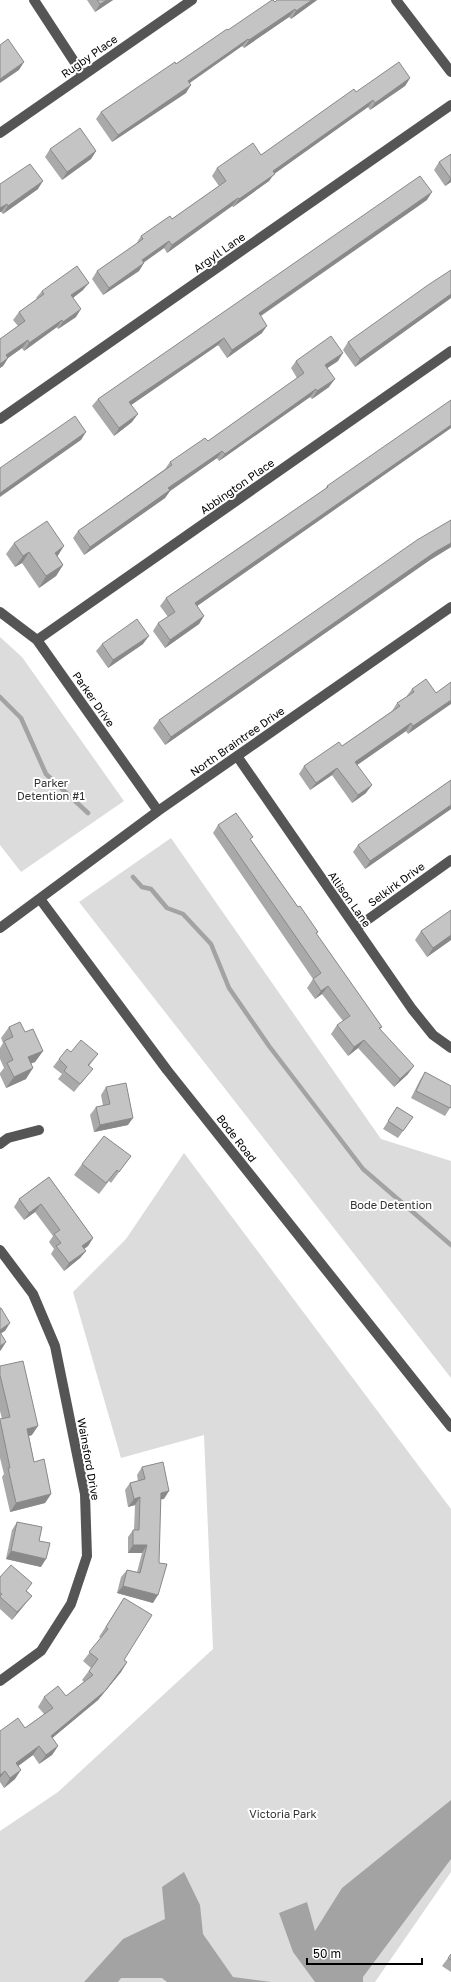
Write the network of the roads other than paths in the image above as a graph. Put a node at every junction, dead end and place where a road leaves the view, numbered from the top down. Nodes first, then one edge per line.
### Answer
1 (34, 0) edge
2 (192, 0) edge
3 (396, 0) edge
4 (451, 72) edge
5 (83, 75) junction
6 (451, 105) edge
7 (0, 133) edge
8 (451, 351) edge
9 (0, 419) edge
10 (451, 607) edge
11 (0, 612) edge
12 (37, 640) junction
13 (237, 756) junction
14 (158, 811) junction
15 (451, 860) edge
16 (40, 899) junction
17 (0, 928) edge
18 (356, 928) junction
19 (451, 1048) edge
20 (40, 1130) dead end
21 (0, 1144) edge
22 (1, 1253) edge
23 (451, 1427) edge
24 (0, 1681) edge

1 - 5 street
2 - 5 street, Rugby Place
3 - 4 street
5 - 7 street, Rugby Place
6 - 9 street, Argyll Lane
8 - 12 street, Abbington Place
10 - 13 street, North Braintree Drive
11 - 12 street, Parker Drive
12 - 14 street, Parker Drive
13 - 14 street, North Braintree Drive
13 - 18 street, Allison Lane
14 - 16 street, North Braintree Drive
15 - 18 street, Selkirk Drive
16 - 17 street
16 - 23 street, Bode Road
18 - 19 street, Allison Lane
20 - 21 street
22 - 24 street, Wainsford Drive

